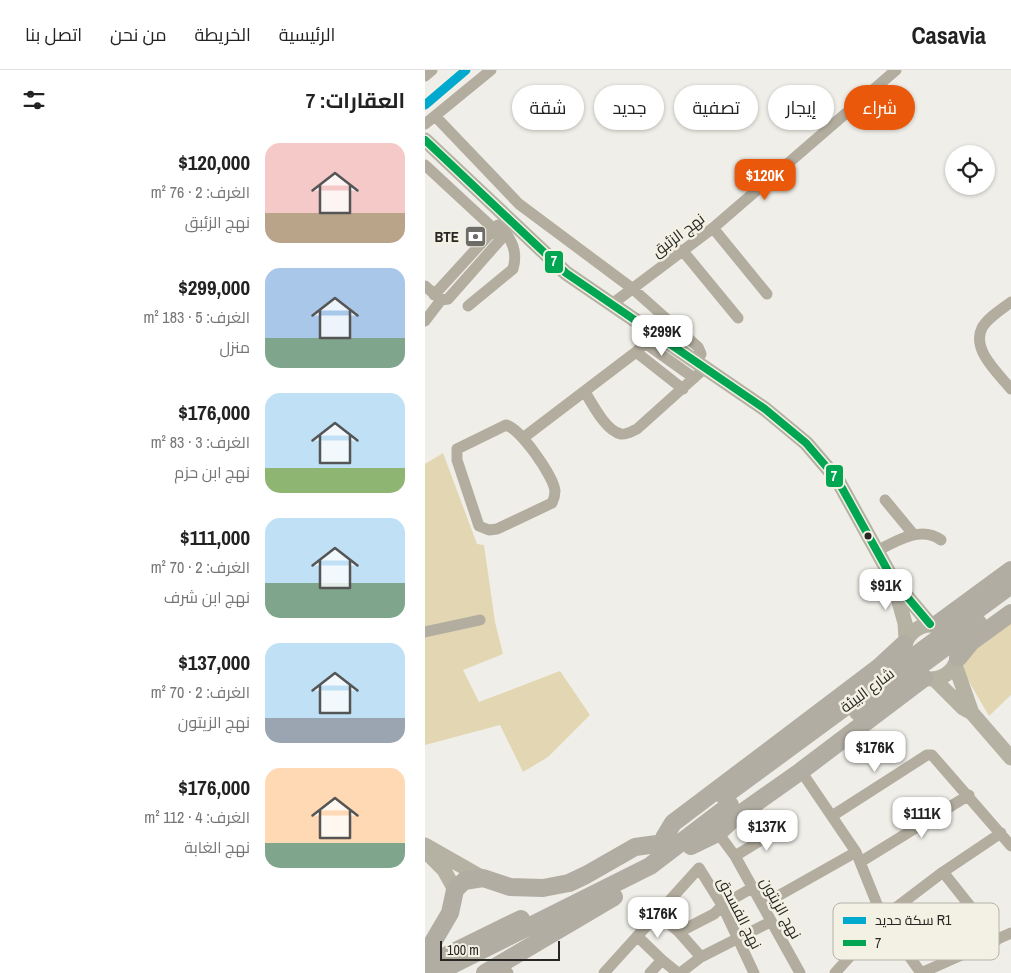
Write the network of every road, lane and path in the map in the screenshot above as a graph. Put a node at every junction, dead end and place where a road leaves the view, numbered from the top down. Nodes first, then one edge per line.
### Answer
1 (432, 70) edge
2 (491, 70) edge
3 (896, 70) edge
4 (425, 76) edge
5 (435, 116) junction
6 (425, 124) edge
7 (425, 140) edge
8 (425, 165) edge
9 (500, 223) junction
10 (713, 228) junction
11 (682, 250) junction
12 (425, 286) edge
13 (633, 288) junction
14 (767, 294) dead end
15 (438, 298) junction
16 (1011, 302) edge
17 (612, 304) junction
18 (468, 306) dead end
19 (657, 310) junction
20 (738, 318) dead end
21 (425, 321) edge
22 (647, 334) junction
23 (636, 352) junction
24 (699, 369) junction
25 (683, 389) junction
26 (1011, 389) edge
27 (585, 392) junction
28 (523, 438) junction
29 (885, 500) dead end
30 (914, 535) junction
31 (941, 540) dead end
32 (877, 551) junction
33 (1011, 570) edge
34 (893, 580) junction
35 (1011, 585) edge
36 (1011, 599) edge
37 (1011, 613) edge
38 (480, 620) dead end
39 (933, 624) junction
40 (425, 632) edge
41 (905, 642) junction
42 (957, 661) junction
43 (929, 679) junction
44 (972, 713) junction
45 (1011, 758) edge
46 (801, 772) junction
47 (969, 795) junction
48 (727, 800) junction
49 (832, 816) junction
50 (786, 825) dead end
51 (718, 832) junction
52 (1001, 833) junction
53 (661, 841) junction
54 (425, 845) edge
55 (1011, 846) edge
56 (425, 850) edge
57 (735, 856) junction
58 (859, 857) junction
59 (650, 866) junction
60 (943, 872) junction
61 (633, 876) junction
62 (483, 878) junction
63 (753, 888) junction
64 (455, 890) junction
65 (584, 895) junction
66 (877, 903) edge
67 (903, 903) edge
68 (968, 903) edge
69 (722, 905) junction
70 (762, 906) junction
71 (657, 913) junction
72 (770, 922) junction
73 (679, 932) junction
74 (1011, 933) edge
75 (637, 936) junction
76 (739, 938) junction
77 (999, 939) edge
78 (701, 957) junction
79 (661, 960) junction
80 (847, 960) edge
81 (912, 960) edge
82 (951, 960) edge
83 (425, 966) edge
84 (430, 973) edge
85 (435, 973) edge
86 (485, 973) edge
87 (603, 973) edge
88 (650, 973) edge
89 (679, 973) edge
90 (754, 973) edge
91 (800, 973) edge
92 (835, 973) edge
93 (921, 973) edge

1 - 4 street
2 - 5 street
3 - 10 street, نهج الزئبق
5 - 6 street
5 - 13 street
7 - 9 main road
8 - 9 street
9 - 15 street
9 - 17 main road
9 - 18 street
10 - 11 street, نهج الزئبق
10 - 14 street
11 - 13 street, نهج الزئبق
11 - 20 street
12 - 15 street
13 - 17 street, نهج الزئبق
13 - 19 street
15 - 21 street
16 - 26 street
17 - 22 main road
19 - 22 street
19 - 24 street
22 - 23 street
22 - 24 main road
23 - 25 street
23 - 27 street
24 - 25 street
24 - 32 main road
25 - 27 street
27 - 28 street
28 - 28 street
29 - 30 street
30 - 31 street
30 - 32 street
32 - 34 main road
33 - 39 highway
34 - 39 main road
34 - 41 main road
35 - 48 highway, شارع البيئة, bridge
36 - 48 highway, bridge
37 - 42 highway
38 - 40 street
39 - 41 main road
39 - 42 main road
41 - 43 main road
41 - 53 highway
42 - 43 main road
42 - 44 main road
43 - 44 main road
43 - 46 highway
44 - 45 main road
46 - 49 street
46 - 51 highway
47 - 49 street
47 - 52 street
47 - 58 street
48 - 53 highway
48 - 59 highway, شارع البيئة
49 - 58 street
50 - 57 street
51 - 57 street, نهج الزيتون
51 - 59 highway
52 - 55 street
52 - 60 street
53 - 62 highway
53 - 65 highway
54 - 62 main road
56 - 64 main road
57 - 63 street, نهج الزيتون
58 - 66 street
58 - 70 street
59 - 61 highway, شارع البيئة
60 - 67 street
60 - 68 street
61 - 65 highway, شارع البيئة
61 - 86 highway
62 - 64 highway
63 - 69 street
63 - 70 street, نهج الزيتون
64 - 84 highway
65 - 83 highway, bridge
65 - 85 highway
69 - 71 street, نهج الفسدق
69 - 73 street
69 - 76 street, نهج الفسدق
70 - 72 street, نهج الزيتون
71 - 73 street
71 - 75 street
72 - 76 street
72 - 91 street, نهج الزيتون
73 - 78 street
74 - 77 street
75 - 79 street
75 - 87 street
76 - 78 street
76 - 90 street, نهج الفسدق
78 - 89 street
79 - 88 street
79 - 89 street
80 - 92 street
81 - 93 street
82 - 93 street

